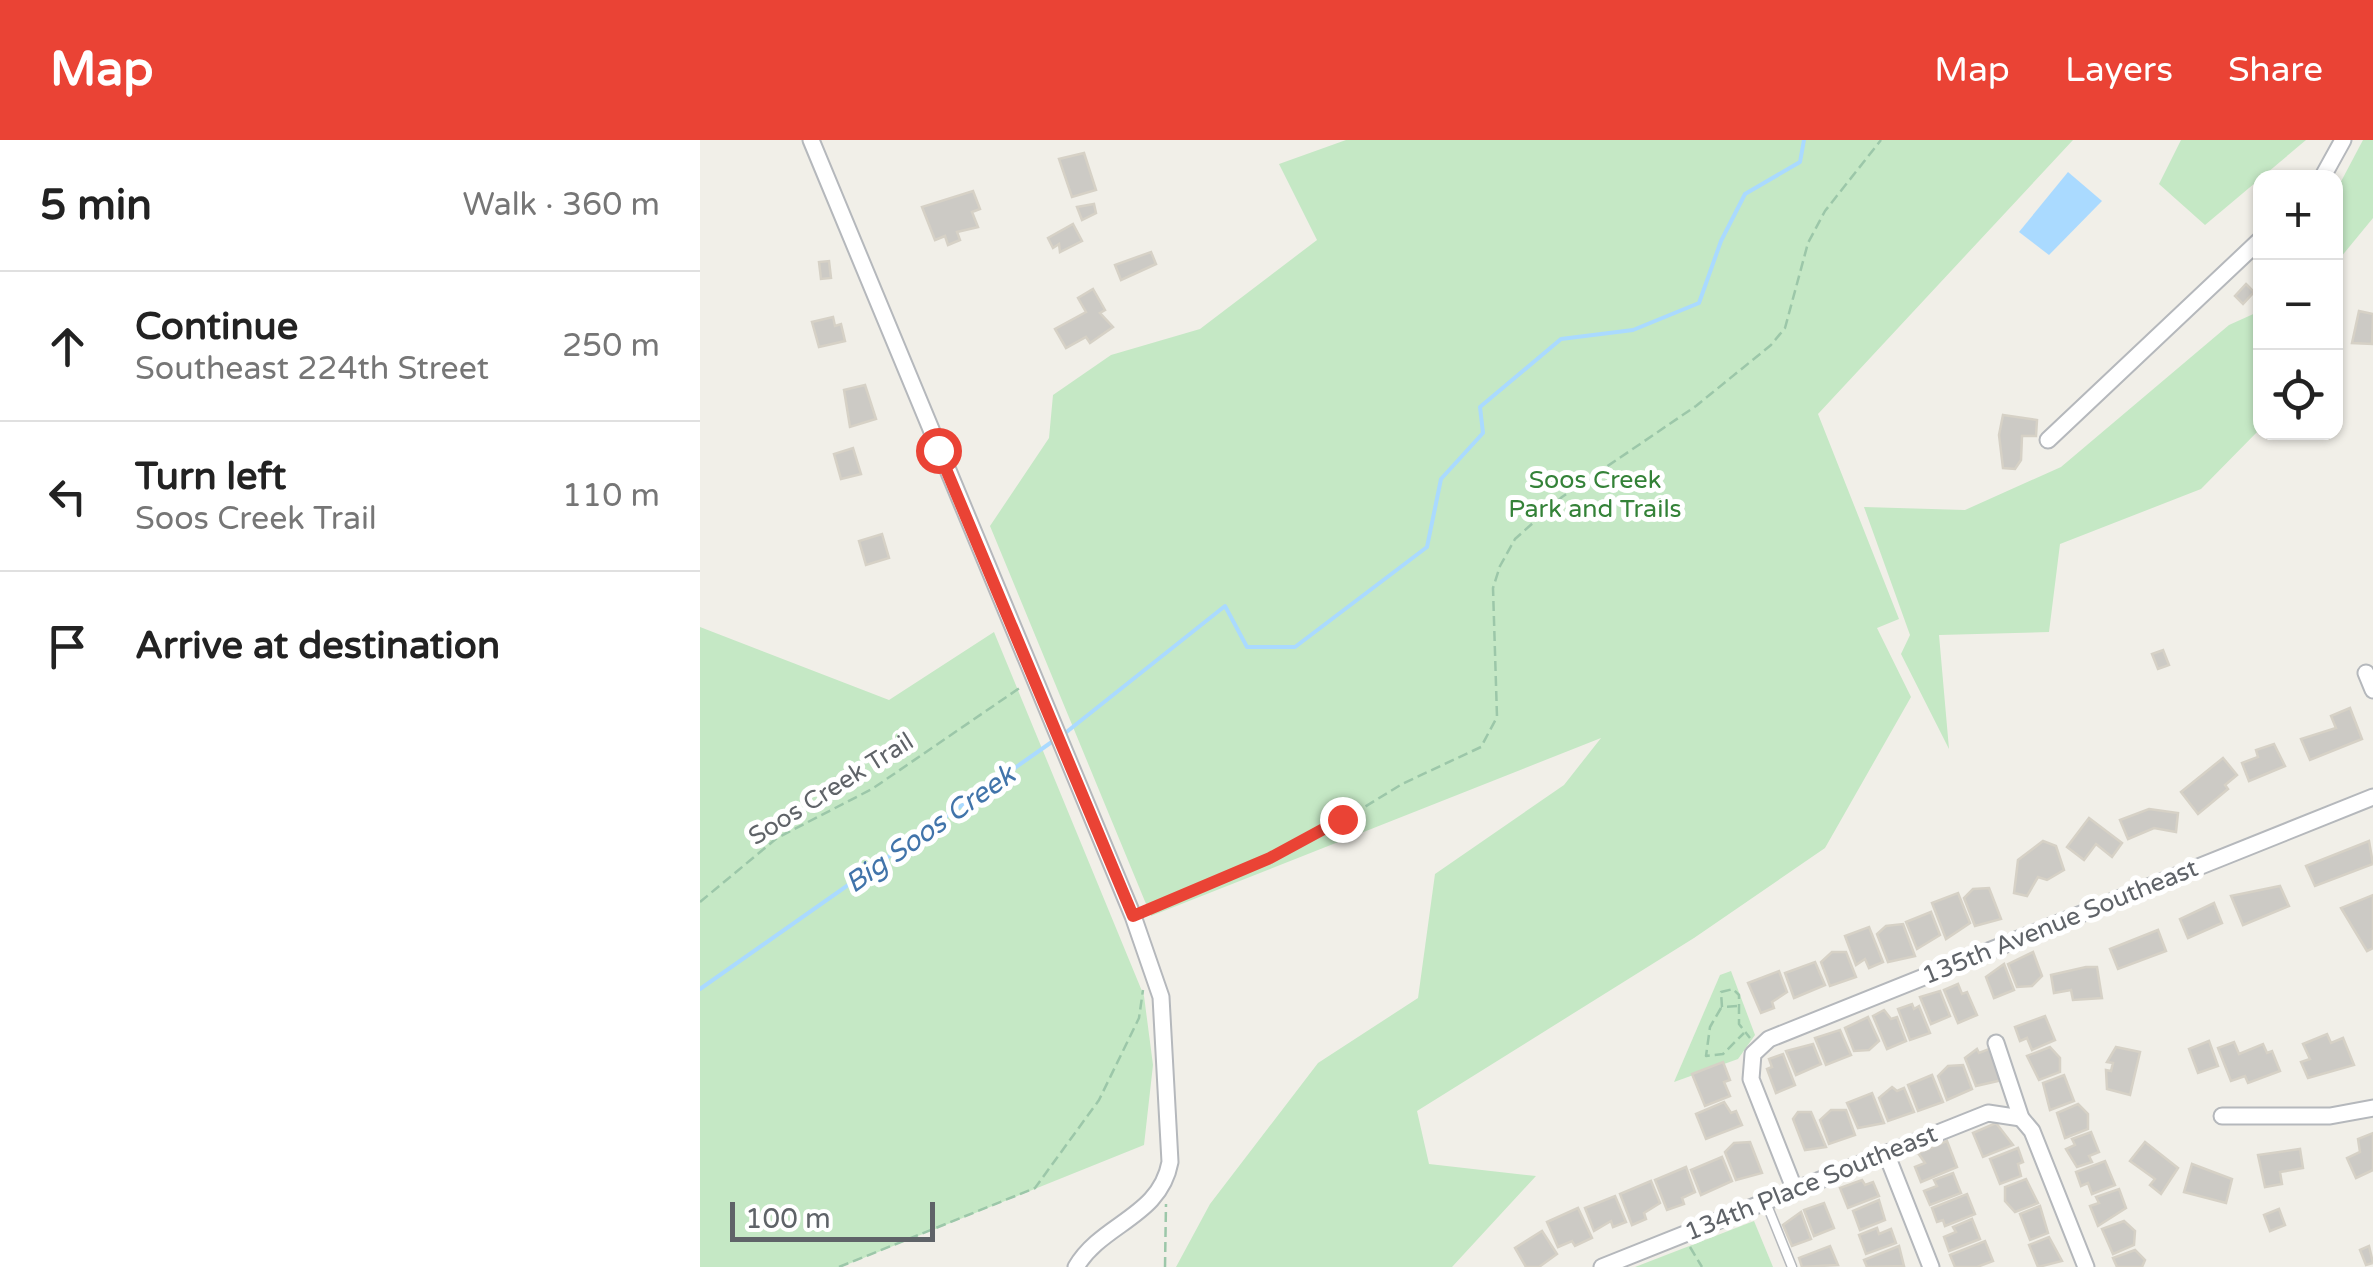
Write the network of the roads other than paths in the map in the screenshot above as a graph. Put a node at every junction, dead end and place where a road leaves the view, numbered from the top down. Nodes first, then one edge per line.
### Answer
1 (811, 140) edge
2 (2343, 140) edge
3 (2326, 170) edge
4 (2253, 247) edge
5 (2048, 440) dead end
6 (2366, 673) dead end
7 (2373, 690) edge
8 (2373, 797) edge
9 (1996, 1043) dead end
10 (2373, 1108) edge
11 (2222, 1116) dead end
12 (2021, 1118) junction
13 (1886, 1153) junction
14 (1794, 1188) junction
15 (1765, 1200) junction
16 (1076, 1267) edge
17 (1602, 1267) edge
18 (1792, 1267) edge
19 (1931, 1267) edge
20 (2086, 1267) edge

1 - 16 street
2 - 3 street
4 - 5 street
6 - 7 street
8 - 14 street, 135th Avenue Southeast
9 - 12 street
10 - 11 street
12 - 13 street, 134th Place Southeast
12 - 20 street
13 - 14 street, 134th Place Southeast
13 - 19 street
14 - 15 street, 134th Place Southeast
15 - 17 street, 134th Place Southeast
15 - 18 lane

